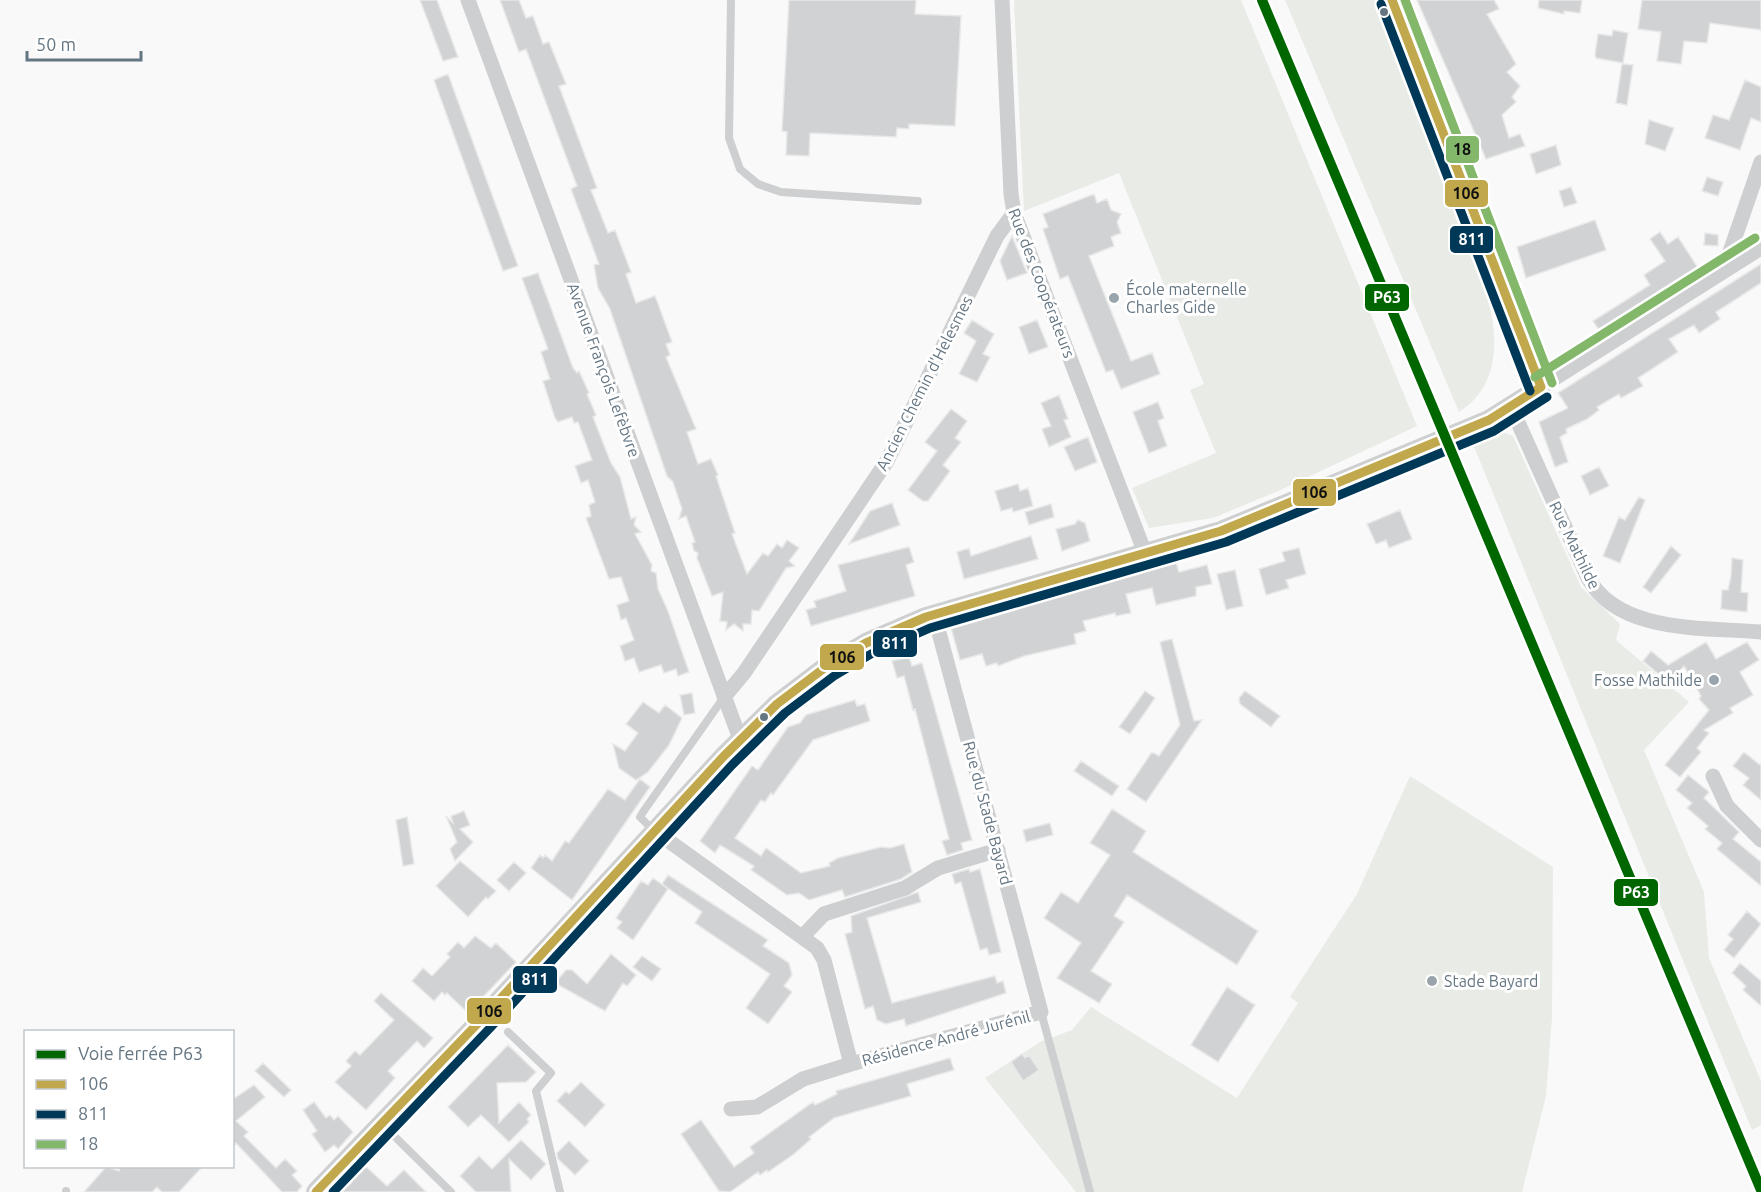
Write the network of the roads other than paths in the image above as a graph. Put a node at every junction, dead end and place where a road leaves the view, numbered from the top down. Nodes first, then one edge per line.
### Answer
1 (468, 0) edge
2 (731, 0) edge
3 (1002, 0) edge
4 (1392, 0) edge
5 (1761, 162) edge
6 (918, 201) dead end
7 (1014, 213) junction
8 (1761, 248) edge
9 (1723, 272) junction
10 (1541, 387) junction
11 (1511, 407) junction
12 (1145, 553) junction
13 (934, 614) junction
14 (1761, 632) edge
15 (724, 697) junction
16 (740, 739) junction
17 (1713, 776) dead end
18 (655, 831) junction
19 (1761, 840) edge
20 (998, 850) junction
21 (803, 936) junction
22 (1041, 1012) junction
23 (508, 1032) dead end
24 (851, 1064) junction
25 (731, 1109) dead end
26 (382, 1124) junction
27 (316, 1192) edge
28 (452, 1192) edge
29 (560, 1192) edge
30 (1090, 1192) edge

1 - 15 street, Avenue François Lefèbvre
2 - 6 lane
3 - 7 street, Rue des Coopérateurs
4 - 10 street
5 - 9 street
7 - 12 street, Rue des Coopérateurs
7 - 15 street, Ancien Chemin d'Helesmes
8 - 9 street
9 - 10 street
10 - 11 street
11 - 12 street
11 - 14 street, Rue Mathilde
12 - 13 street
13 - 16 street
13 - 20 street, Rue du Stade Bayard
15 - 16 street, Avenue François Lefèbvre
15 - 18 lane
16 - 18 street
17 - 19 street
18 - 21 street, Résidence André Jurénil
18 - 26 street
20 - 21 street
20 - 22 street, Rue du Stade Bayard
21 - 24 street, Résidence André Jurénil
22 - 24 street, Résidence André Jurénil
22 - 30 lane
23 - 29 lane
24 - 25 street, Résidence André Jurénil
26 - 27 street
26 - 28 lane

